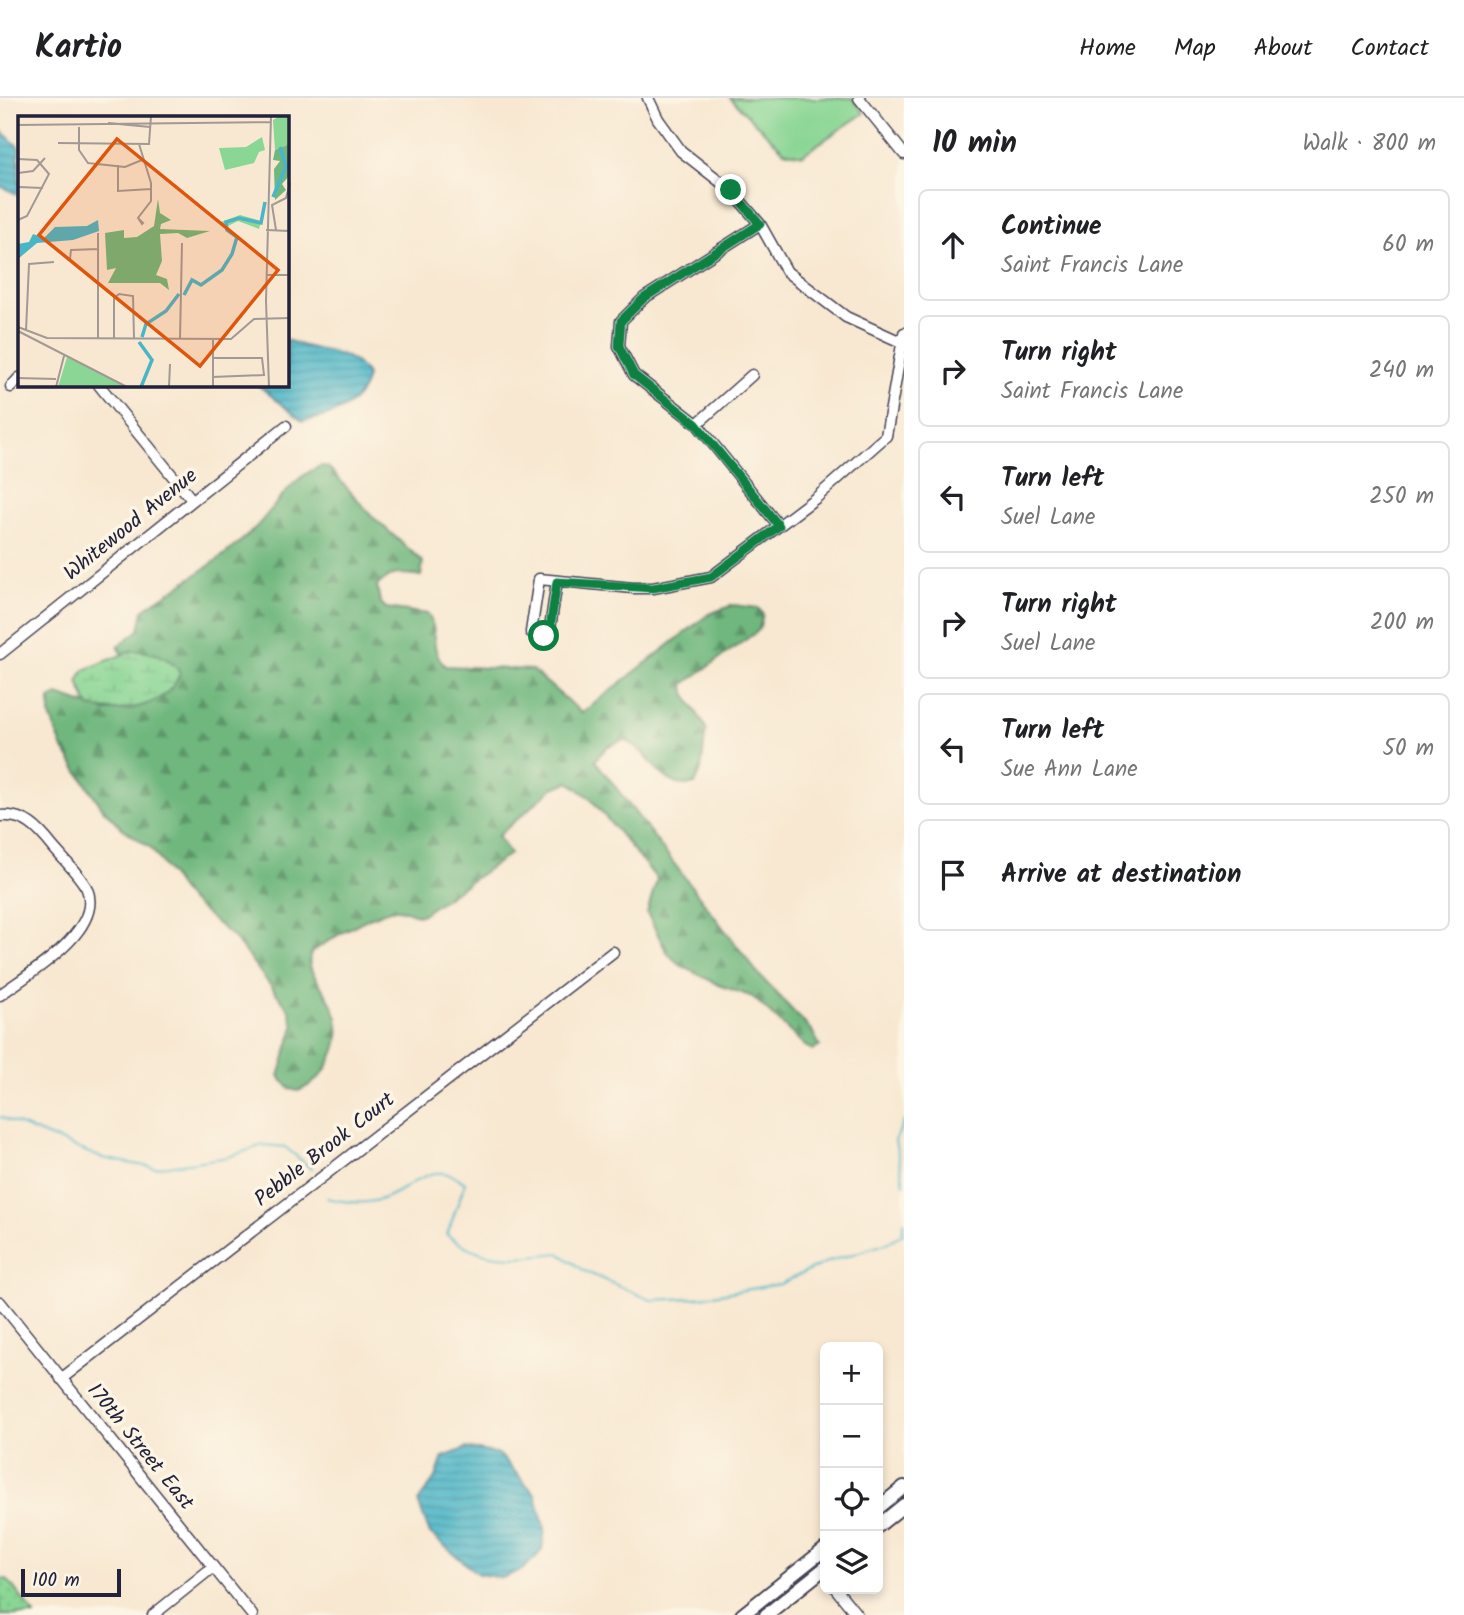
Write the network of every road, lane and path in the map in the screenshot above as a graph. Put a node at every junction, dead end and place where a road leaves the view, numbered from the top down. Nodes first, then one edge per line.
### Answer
1 (648, 98) edge
2 (859, 98) edge
3 (904, 154) edge
4 (760, 224) junction
5 (903, 338) edge
6 (752, 375) dead end
7 (18, 379) edge
8 (11, 387) dead end
9 (101, 387) edge
10 (696, 424) junction
11 (286, 426) dead end
12 (192, 500) junction
13 (779, 526) junction
14 (557, 582) junction
15 (0, 654) edge
16 (0, 816) edge
17 (613, 952) dead end
18 (0, 995) edge
19 (0, 1302) edge
20 (61, 1379) junction
21 (904, 1487) edge
22 (883, 1504) edge
23 (904, 1505) edge
24 (883, 1522) edge
25 (820, 1553) edge
26 (213, 1567) junction
27 (820, 1574) edge
28 (839, 1594) edge
29 (153, 1615) edge
30 (252, 1615) edge
31 (742, 1615) edge
32 (766, 1615) edge
33 (857, 1615) edge

1 - 4 street
2 - 3 street
4 - 5 street
4 - 10 street
5 - 13 street
6 - 10 street
7 - 8 street
9 - 12 street
10 - 13 street
11 - 12 street, Whitewood Avenue
12 - 15 street, Whitewood Avenue
13 - 14 street
14 - 14 street
16 - 18 street
17 - 20 street, Pebble Brook Court
19 - 20 street, 170th Street East
20 - 26 street, 170th Street East
21 - 22 main road
23 - 24 main road
25 - 31 main road
26 - 29 street
26 - 30 street, 170th Street East
27 - 32 main road
28 - 33 street

